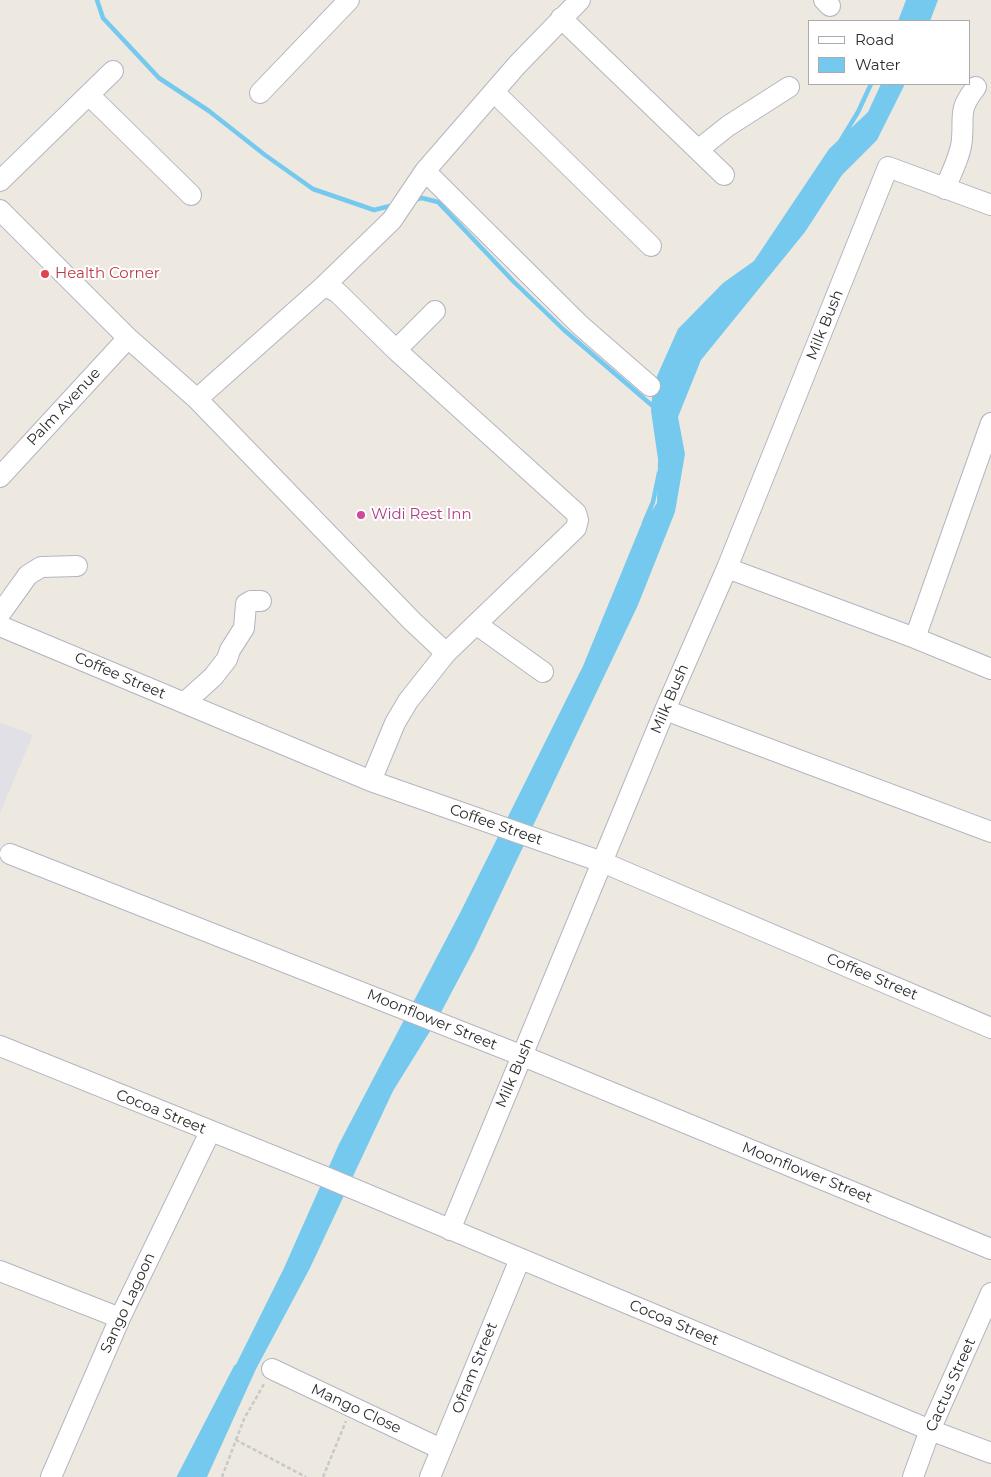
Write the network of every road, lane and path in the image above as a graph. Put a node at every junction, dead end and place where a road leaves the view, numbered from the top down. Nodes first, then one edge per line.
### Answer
1 (349, 0) edge
2 (580, 0) edge
3 (561, 18) junction
4 (113, 71) dead end
5 (789, 87) dead end
6 (976, 87) dead end
7 (494, 92) junction
8 (260, 93) dead end
9 (89, 95) junction
10 (699, 149) junction
11 (425, 171) junction
12 (724, 175) dead end
13 (0, 181) edge
14 (945, 188) junction
15 (191, 195) dead end
16 (991, 206) edge
17 (0, 210) edge
18 (651, 246) dead end
19 (324, 286) junction
20 (435, 311) dead end
21 (128, 338) junction
22 (396, 350) junction
23 (650, 386) dead end
24 (197, 399) junction
25 (991, 423) edge
26 (3, 468) edge
27 (77, 566) dead end
28 (727, 568) junction
29 (261, 601) dead end
30 (0, 614) edge
31 (476, 624) junction
32 (0, 626) edge
33 (915, 638) junction
34 (446, 653) junction
35 (991, 669) edge
36 (543, 672) dead end
37 (184, 703) junction
38 (665, 710) junction
39 (371, 781) junction
40 (991, 832) edge
41 (10, 854) dead end
42 (602, 862) junction
43 (991, 1028) edge
44 (0, 1046) edge
45 (523, 1056) junction
46 (210, 1132) junction
47 (450, 1230) junction
48 (991, 1249) edge
49 (520, 1259) junction
50 (0, 1271) edge
51 (991, 1293) edge
52 (120, 1318) junction
53 (272, 1369) joint
54 (351, 1408) junction
55 (930, 1430) junction
56 (236, 1440) junction
57 (441, 1449) junction
58 (991, 1453) edge
59 (51, 1477) edge
60 (222, 1477) edge
61 (306, 1477) edge
62 (323, 1477) edge
63 (430, 1477) edge
64 (913, 1477) edge

1 - 8 street
2 - 3 street
3 - 7 street
3 - 10 street
4 - 9 street
5 - 10 street
6 - 14 street
7 - 11 street
7 - 18 street
9 - 13 street
9 - 15 street
10 - 12 street
11 - 19 street
11 - 23 street
14 - 16 street
14 - 28 street, Milk Bush
17 - 21 street
19 - 22 street
19 - 24 street
20 - 22 street
21 - 24 street
21 - 26 street, Palm Avenue
22 - 31 street
24 - 34 street
25 - 33 street
27 - 30 street
28 - 33 street
28 - 38 street, Milk Bush
29 - 37 street
31 - 34 street
31 - 36 street
32 - 37 street, Coffee Street
33 - 35 street
34 - 39 street
37 - 39 street, Coffee Street
38 - 40 street
38 - 42 street, Milk Bush
39 - 42 street, Coffee Street
41 - 45 street, Moonflower Street
42 - 43 street, Coffee Street
42 - 45 street, Milk Bush
44 - 46 street, Cocoa Street
45 - 47 street, Milk Bush
45 - 48 street, Moonflower Street
46 - 47 street, Cocoa Street
46 - 52 street, Sango Lagoon
47 - 49 street, Cocoa Street
49 - 55 street, Cocoa Street
49 - 57 street, Ofram Street
50 - 52 street
51 - 55 street, Cactus Street
52 - 59 street, Sango Lagoon
53 - 54 street, Mango Close
53 - 56 path
54 - 57 street, Mango Close
54 - 62 path
55 - 58 street, Cocoa Street
55 - 64 street, Cactus Street
56 - 60 path
56 - 61 path
57 - 63 street, Ofram Street

